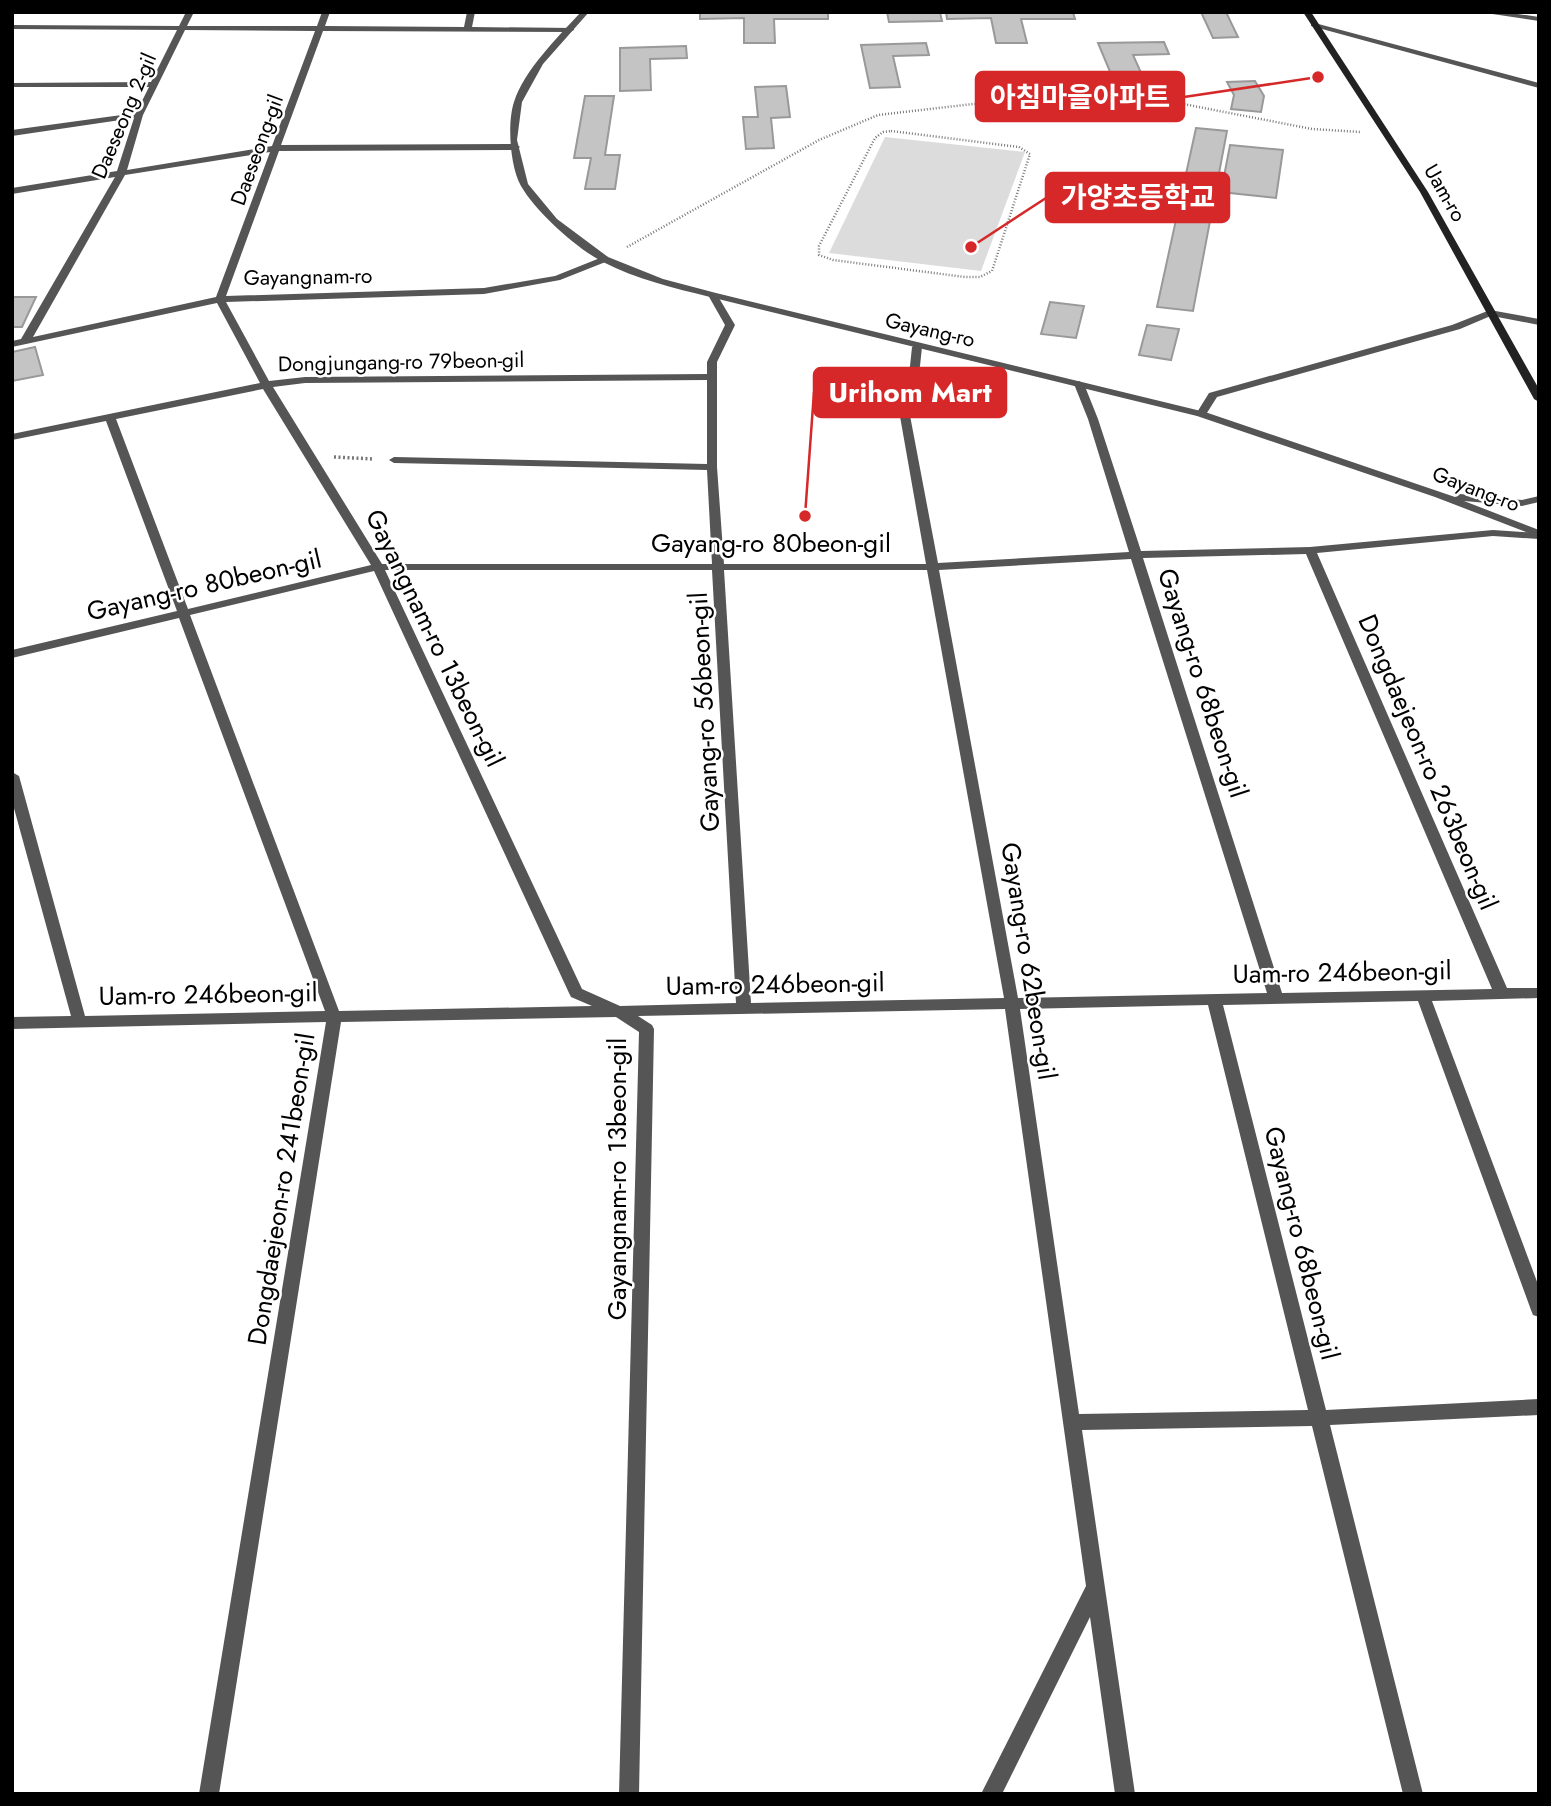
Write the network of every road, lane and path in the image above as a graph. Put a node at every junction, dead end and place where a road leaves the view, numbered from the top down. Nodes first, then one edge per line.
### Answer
1 (190, 12) edge
2 (326, 12) edge
3 (471, 12) edge
4 (585, 12) edge
5 (1307, 12) edge
6 (1483, 12) edge
7 (1539, 19) edge
8 (1314, 24) junction
9 (12, 27) edge
10 (183, 28) junction
11 (320, 30) junction
12 (467, 30) junction
13 (570, 30) junction
14 (154, 84) junction
15 (12, 85) edge
16 (1539, 86) edge
17 (139, 116) junction
18 (1360, 132) dead end
19 (12, 133) edge
20 (516, 147) junction
21 (276, 148) junction
22 (121, 174) junction
23 (12, 191) edge
24 (605, 259) junction
25 (833, 260) joint
26 (713, 295) junction
27 (220, 299) junction
28 (1490, 313) junction
29 (1539, 322) edge
30 (25, 341) junction
31 (12, 344) edge
32 (917, 347) junction
33 (712, 377) junction
34 (266, 384) junction
35 (1079, 384) junction
36 (1539, 399) edge
37 (1200, 414) junction
38 (110, 417) junction
39 (12, 437) edge
40 (312, 456) junction
41 (394, 460) joint
42 (712, 467) junction
43 (1439, 495) junction
44 (1539, 499) edge
45 (1539, 535) edge
46 (1310, 550) junction
47 (1135, 555) junction
48 (718, 565) junction
49 (378, 566) junction
50 (934, 567) junction
51 (184, 613) junction
52 (12, 654) edge
53 (12, 776) edge
54 (1539, 993) edge
55 (1502, 994) junction
56 (1423, 995) junction
57 (1276, 998) junction
58 (1214, 999) junction
59 (1012, 1003) junction
60 (744, 1009) junction
61 (618, 1011) junction
62 (334, 1017) junction
63 (79, 1020) junction
64 (12, 1023) edge
65 (1539, 1310) edge
66 (1539, 1407) edge
67 (1319, 1418) junction
68 (1072, 1422) junction
69 (1095, 1588) junction
70 (209, 1794) edge
71 (629, 1794) edge
72 (991, 1794) edge
73 (1125, 1794) edge
74 (1413, 1794) edge

1 - 10 street, Daeseong 2-gil
2 - 11 street, Daeseong-gil
3 - 12 street
4 - 13 street, Gayang-ro
5 - 8 main road, Uam-ro
6 - 7 street
8 - 16 street
8 - 28 main road, Uam-ro
9 - 10 street
10 - 11 street
10 - 14 street, Daeseong 2-gil
11 - 12 street
11 - 21 street, Daeseong-gil
12 - 13 street
13 - 20 street, Gayang-ro
14 - 15 street
14 - 17 street, Daeseong 2-gil
17 - 19 street
17 - 22 street, Daeseong 2-gil
18 - 24 path
20 - 21 street
20 - 24 street, Gayang-ro
21 - 22 street
21 - 27 street, Daeseong-gil
22 - 23 street
22 - 30 street, Daeseong 2-gil
24 - 26 street, Gayang-ro
24 - 27 street, Gayangnam-ro
25 - 25 path
26 - 32 street, Gayang-ro
26 - 33 street, Gayang-ro 56beon-gil
27 - 30 street, Gayangnam-ro
27 - 34 street, Gayangnam-ro 13beon-gil
28 - 29 street
28 - 36 main road, Uam-ro
28 - 37 street
30 - 31 street, Gayangnam-ro
32 - 35 street, Gayang-ro
32 - 50 street, Gayang-ro 62beon-gil
33 - 34 street, Dongjungang-ro 79beon-gil
33 - 42 street, Gayang-ro 56beon-gil
34 - 38 street, Dongjungang-ro 79beon-gil
34 - 40 street, Gayangnam-ro 13beon-gil
35 - 37 street, Gayang-ro
35 - 47 street, Gayang-ro 68beon-gil
37 - 43 street, Gayang-ro
38 - 39 street, Dongjungang-ro 79beon-gil
38 - 51 street, Dongdaejeon-ro 241beon-gil
40 - 41 path
40 - 49 street, Gayangnam-ro 13beon-gil
41 - 42 street
42 - 48 street, Gayang-ro 56beon-gil
43 - 44 street
43 - 45 street, Gayang-ro
45 - 46 street, Gayang-ro 80beon-gil
46 - 47 street, Gayang-ro 80beon-gil
46 - 55 street, Dongdaejeon-ro 263beon-gil
47 - 50 street, Gayang-ro 80beon-gil
47 - 57 street, Gayang-ro 68beon-gil
48 - 49 street, Gayang-ro 80beon-gil
48 - 50 street, Gayang-ro 80beon-gil
48 - 60 street, Gayang-ro 56beon-gil
49 - 51 street, Gayang-ro 80beon-gil
49 - 61 street, Gayangnam-ro 13beon-gil
50 - 59 street, Gayang-ro 62beon-gil
51 - 52 street, Gayang-ro 80beon-gil
51 - 62 street, Dongdaejeon-ro 241beon-gil
53 - 63 street
54 - 55 street, Uam-ro 246beon-gil
55 - 56 street, Uam-ro 246beon-gil
56 - 57 street, Uam-ro 246beon-gil
56 - 65 street
57 - 58 street, Uam-ro 246beon-gil
58 - 59 street, Uam-ro 246beon-gil
58 - 67 street, Gayang-ro 68beon-gil
59 - 60 street, Uam-ro 246beon-gil
59 - 68 street, Gayang-ro 62beon-gil
60 - 61 street, Uam-ro 246beon-gil
61 - 62 street, Uam-ro 246beon-gil
61 - 71 street, Gayangnam-ro 13beon-gil
62 - 63 street, Uam-ro 246beon-gil
62 - 70 street, Dongdaejeon-ro 241beon-gil
63 - 64 street, Uam-ro 246beon-gil
66 - 67 street
67 - 68 street
67 - 74 street, Gayang-ro 68beon-gil
68 - 69 street, Gayang-ro 62beon-gil
69 - 72 street
69 - 73 street, Gayang-ro 62beon-gil

